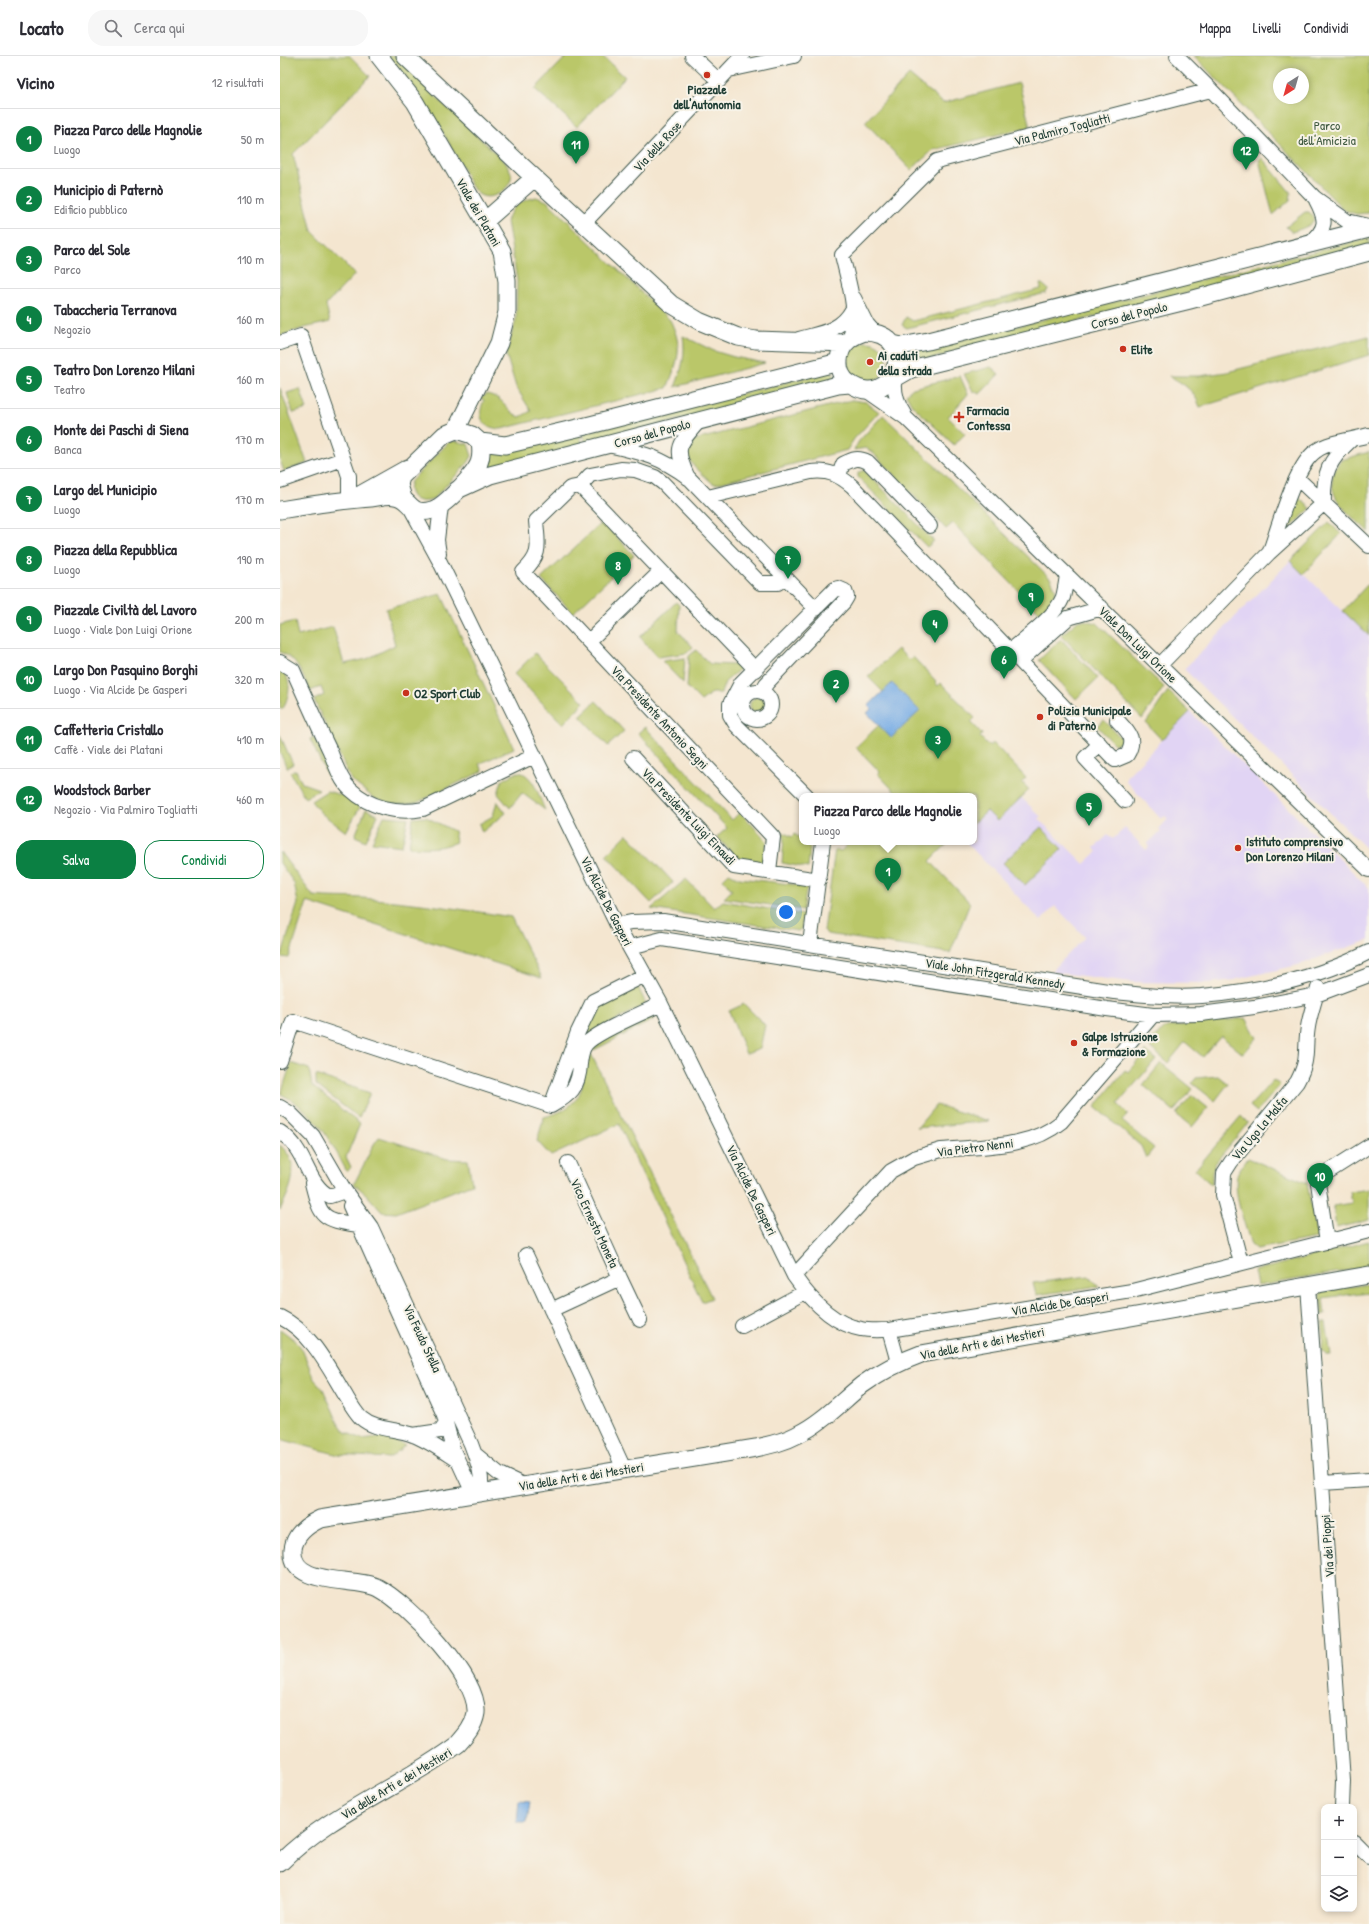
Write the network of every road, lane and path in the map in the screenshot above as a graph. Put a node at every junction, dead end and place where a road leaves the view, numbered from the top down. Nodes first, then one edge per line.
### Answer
1 (378, 56) edge
2 (405, 56) edge
3 (692, 56) edge
4 (794, 56) edge
5 (1178, 56) edge
6 (740, 57) edge
7 (729, 70) junction
8 (719, 81) junction
9 (1211, 90) junction
10 (534, 178) junction
11 (1315, 198) junction
12 (485, 221) junction
13 (584, 223) junction
14 (1369, 228) edge
15 (1310, 244) junction
16 (1369, 252) edge
17 (852, 294) junction
18 (852, 310) junction
19 (874, 332) junction
20 (848, 341) junction
21 (789, 342) junction
22 (280, 343) edge
23 (893, 344) junction
24 (839, 362) junction
25 (893, 377) junction
26 (857, 386) junction
27 (906, 418) junction
28 (698, 421) junction
29 (456, 430) junction
30 (1369, 435) edge
31 (1351, 440) junction
32 (480, 442) junction
33 (608, 445) junction
34 (343, 459) junction
35 (413, 464) junction
36 (839, 475) junction
37 (689, 478) junction
38 (1297, 478) junction
39 (280, 481) edge
40 (580, 486) junction
41 (457, 490) junction
42 (708, 497) junction
43 (352, 498) junction
44 (407, 502) junction
45 (1324, 503) junction
46 (441, 506) junction
47 (280, 510) edge
48 (930, 526) dead end
49 (1369, 546) edge
50 (1269, 553) junction
51 (440, 562) junction
52 (662, 571) junction
53 (1067, 575) junction
54 (785, 577) junction
55 (1102, 608) junction
56 (816, 609) junction
57 (1036, 637) junction
58 (589, 640) junction
59 (1015, 656) junction
60 (280, 662) edge
61 (1160, 665) junction
62 (756, 670) junction
63 (762, 692) dead end
64 (1117, 720) dead end
65 (1100, 744) junction
66 (534, 756) junction
67 (633, 758) dead end
68 (1115, 760) junction
69 (1102, 777) junction
70 (804, 793) edge
71 (1125, 801) dead end
72 (823, 845) edge
73 (1369, 870) edge
74 (769, 871) junction
75 (819, 880) junction
76 (617, 925) junction
77 (810, 944) junction
78 (630, 947) junction
79 (1369, 952) edge
80 (646, 975) junction
81 (1369, 975) edge
82 (1320, 986) junction
83 (661, 1004) junction
84 (1152, 1015) junction
85 (280, 1061) edge
86 (551, 1106) junction
87 (280, 1107) edge
88 (280, 1132) edge
89 (1369, 1146) edge
90 (568, 1163) dead end
91 (310, 1175) junction
92 (345, 1191) junction
93 (358, 1225) junction
94 (1369, 1231) edge
95 (1327, 1242) junction
96 (526, 1255) dead end
97 (1242, 1263) junction
98 (1369, 1275) edge
99 (794, 1276) junction
100 (620, 1278) junction
101 (1308, 1286) junction
102 (805, 1292) junction
103 (551, 1310) junction
104 (280, 1317) edge
105 (640, 1320) dead end
106 (742, 1326) dead end
107 (889, 1330) junction
108 (898, 1362) junction
109 (446, 1423) junction
110 (413, 1435) junction
111 (476, 1457) junction
112 (458, 1461) junction
113 (624, 1469) junction
114 (1369, 1480) edge
115 (1322, 1483) junction
116 (523, 1485) junction
117 (477, 1493) junction
118 (1342, 1804) edge
119 (1357, 1845) edge
120 (1369, 1857) edge
121 (280, 1863) edge

1 - 12 street, Viale dei Platani
2 - 10 street
3 - 8 street
4 - 7 street
5 - 9 street
6 - 7 street, Via delle Rose
7 - 8 street, Via delle Rose
8 - 13 street, Via delle Rose
9 - 11 street
9 - 17 street, Via Palmiro Togliatti
10 - 12 street
10 - 13 street
11 - 14 street
11 - 15 street
12 - 29 street, Viale dei Platani
13 - 21 street
14 - 15 street, Corso del Popolo
15 - 23 street, Corso del Popolo
16 - 25 street, Corso del Popolo
17 - 18 street
17 - 19 street
18 - 20 street
18 - 21 street
19 - 20 street
19 - 23 street
20 - 21 street
20 - 24 street
22 - 34 street
23 - 25 street
24 - 26 street
24 - 32 street, Corso del Popolo
25 - 26 street
25 - 27 street
26 - 27 street
26 - 28 street, Corso del Popolo
27 - 53 street, Viale Don Luigi Orione
28 - 33 street, Corso del Popolo
28 - 37 street
29 - 32 street
29 - 35 street
30 - 31 street
31 - 38 street
31 - 45 street
32 - 41 street
33 - 37 street
33 - 41 street, Corso del Popolo
34 - 39 street
34 - 43 street
35 - 43 street
35 - 44 street
36 - 42 street
36 - 48 street
36 - 59 street
37 - 42 street
38 - 45 street
38 - 50 street
40 - 52 street
40 - 54 street
40 - 58 street, Via Presidente Antonio Segni
41 - 46 street
42 - 54 street
43 - 44 street
43 - 47 street
44 - 46 street
44 - 51 street, Via Alcide De Gasperi
45 - 49 street
45 - 50 street
46 - 51 street
50 - 61 street
51 - 66 street, Via Alcide De Gasperi
52 - 58 street
52 - 62 street
53 - 55 street, Viale Don Luigi Orione
53 - 57 street
54 - 56 street
55 - 57 street
55 - 61 street, Viale Don Luigi Orione
56 - 62 street
56 - 63 street
57 - 59 street
58 - 74 street, Via Presidente Antonio Segni
59 - 65 street
60 - 66 street
61 - 73 street, Viale Don Luigi Orione
62 - 70 street
64 - 68 street
65 - 68 street
65 - 69 street
66 - 76 street, Via Alcide De Gasperi
67 - 74 street, Via Presidente Luigi Einaudi
68 - 69 street
69 - 71 street
72 - 75 street
74 - 75 street, Via Presidente Luigi Einaudi
75 - 77 street
76 - 77 street, Viale John Fitzgerald Kennedy
76 - 78 street, Via Alcide De Gasperi
77 - 82 street, Viale John Fitzgerald Kennedy
78 - 80 street, Via Alcide De Gasperi
78 - 84 street, Viale John Fitzgerald Kennedy
79 - 82 street, Viale John Fitzgerald Kennedy
80 - 83 street, Via Alcide De Gasperi
80 - 86 street
81 - 82 street, Viale John Fitzgerald Kennedy
82 - 84 street, Viale John Fitzgerald Kennedy
82 - 97 street, Via Ugo La Malfa
83 - 86 street
83 - 99 street, Via Alcide De Gasperi
84 - 99 street, Via Pietro Nenni
85 - 86 street
87 - 92 street, Via Feudo Stella
88 - 91 street
89 - 95 street
90 - 100 street, Vico Ernesto Moneta
91 - 92 street
91 - 93 street
92 - 93 street, Via Feudo Stella
92 - 111 street, Via Feudo Stella
93 - 109 street, Via Feudo Stella
94 - 95 street, Via Alcide De Gasperi
95 - 97 street, Via Alcide De Gasperi
96 - 103 street
97 - 107 street, Via Alcide De Gasperi
98 - 101 street, Via delle Arti e dei Mestieri
99 - 102 street, Via Alcide De Gasperi
100 - 103 street, Vico Ernesto Moneta
100 - 105 street
101 - 108 street, Via delle Arti e dei Mestieri
101 - 115 street, Via dei Pioppi
102 - 106 street
102 - 107 street, Via Alcide De Gasperi
103 - 113 street
104 - 110 street
107 - 108 street
108 - 113 street, Via delle Arti e dei Mestieri
109 - 110 street
109 - 112 street, Via Feudo Stella
110 - 112 street
111 - 112 street
111 - 112 street
111 - 116 street
111 - 117 street, Via Feudo Stella
112 - 117 street, Via Feudo Stella
113 - 116 street, Via delle Arti e dei Mestieri
114 - 115 street
115 - 118 street, Via dei Pioppi
116 - 117 street, Via delle Arti e dei Mestieri
117 - 121 street, Via delle Arti e dei Mestieri
119 - 120 street

